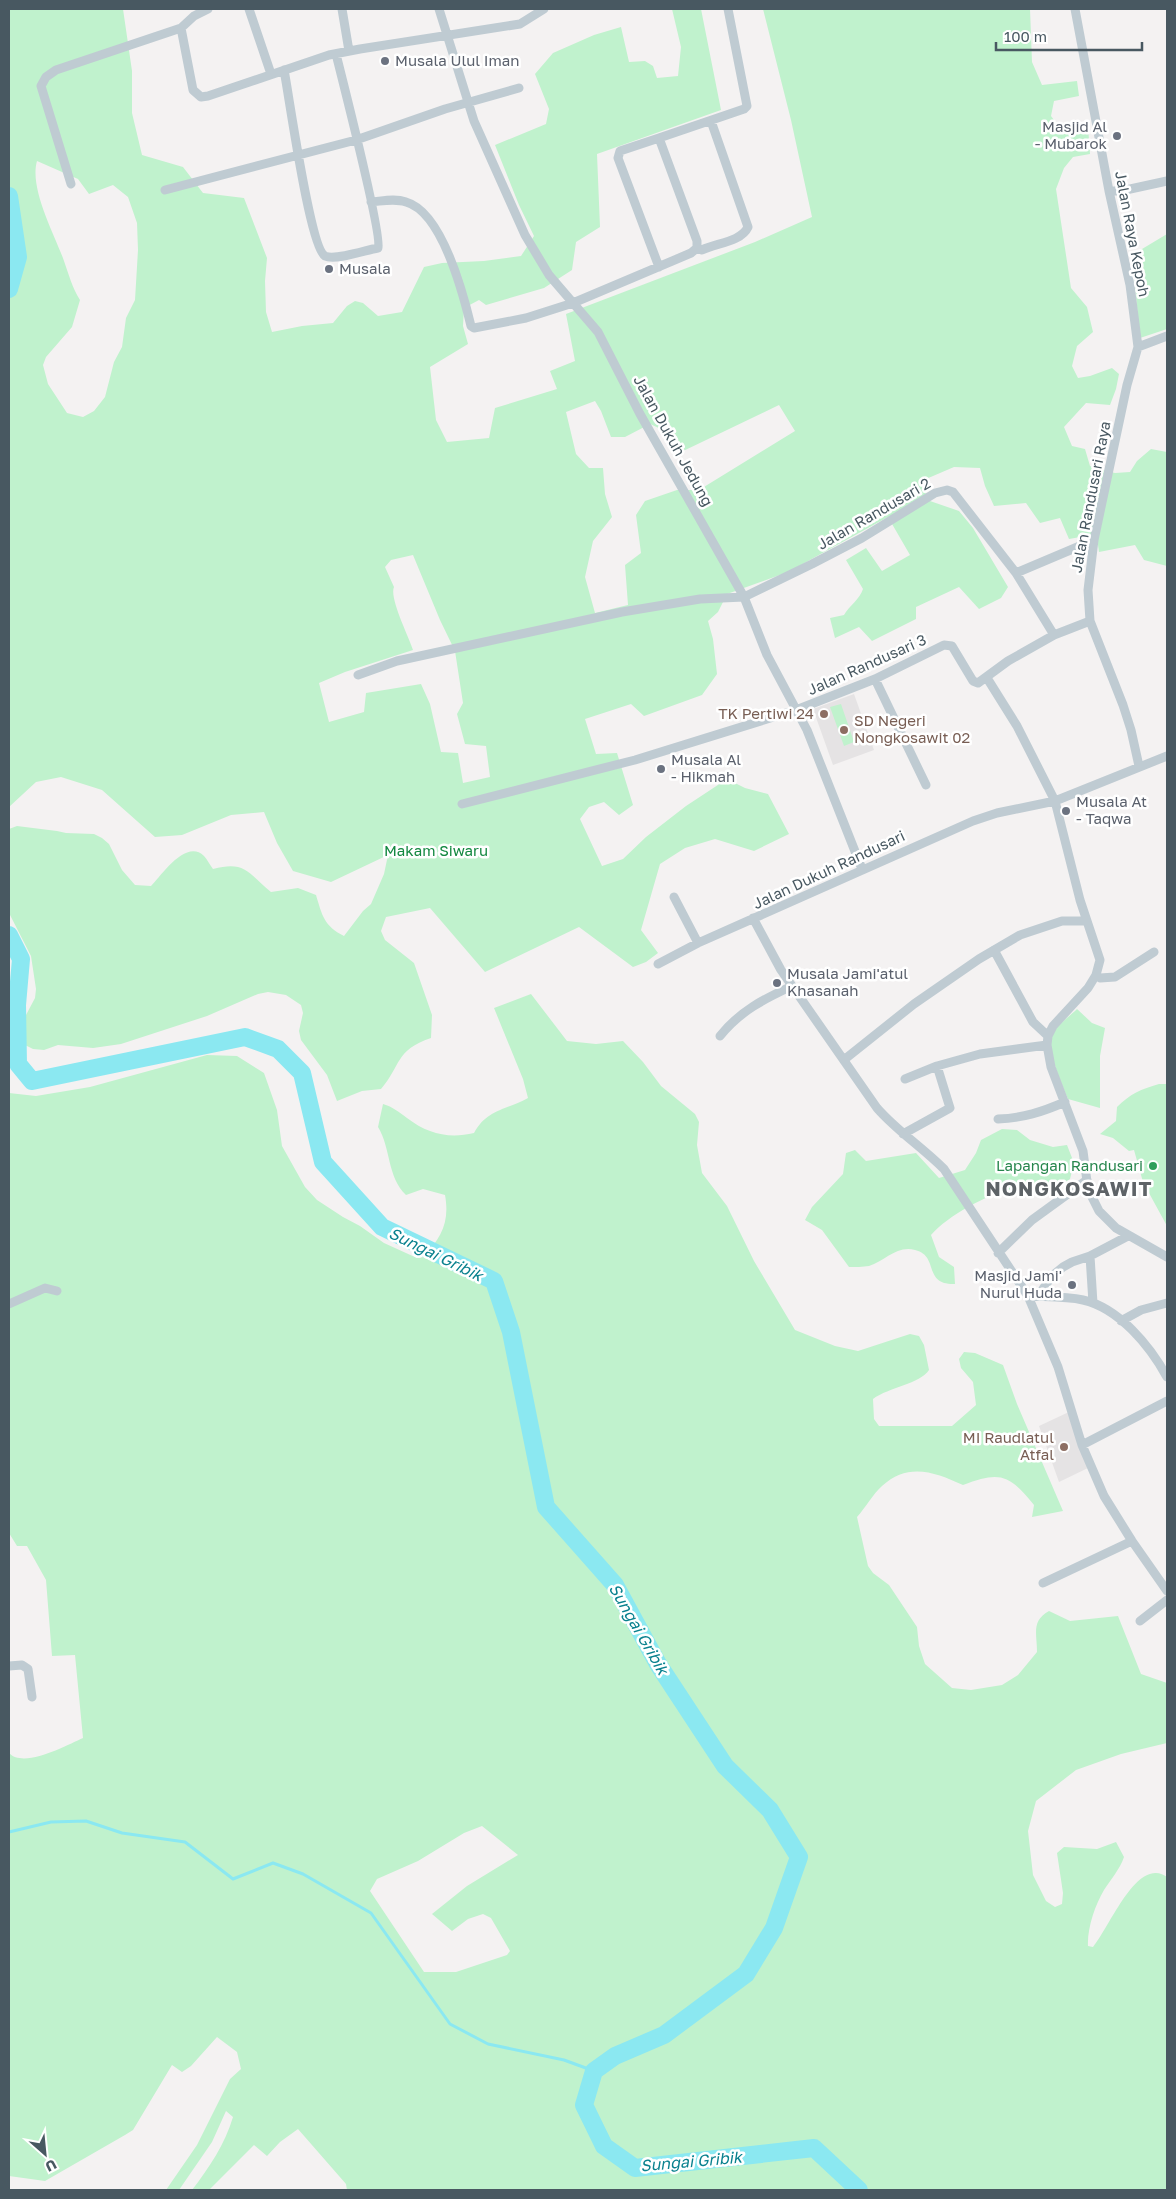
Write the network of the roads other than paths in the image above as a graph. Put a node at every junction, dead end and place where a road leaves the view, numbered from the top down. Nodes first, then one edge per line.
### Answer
1 (208, 9) edge
2 (249, 9) edge
3 (342, 9) edge
4 (439, 9) edge
5 (544, 9) edge
6 (728, 9) edge
7 (1075, 9) edge
8 (181, 28) junction
9 (446, 35) junction
10 (349, 51) junction
11 (336, 54) junction
12 (284, 70) junction
13 (271, 74) junction
14 (519, 88) dead end
15 (468, 102) junction
16 (711, 121) junction
17 (659, 138) junction
18 (356, 140) junction
19 (298, 154) junction
20 (1167, 181) edge
21 (71, 184) dead end
22 (165, 190) dead end
23 (1109, 191) junction
24 (371, 202) junction
25 (697, 248) junction
26 (659, 267) junction
27 (574, 303) junction
28 (1167, 336) edge
29 (1138, 347) junction
30 (1094, 540) junction
31 (1016, 573) junction
32 (744, 597) junction
33 (1090, 621) junction
34 (1054, 635) junction
35 (358, 675) dead end
36 (987, 678) junction
37 (876, 679) junction
38 (796, 710) junction
39 (1167, 756) edge
40 (1139, 766) junction
41 (926, 785) dead end
42 (1055, 801) junction
43 (462, 804) dead end
44 (862, 870) junction
45 (674, 897) dead end
46 (753, 918) junction
47 (1087, 921) junction
48 (698, 943) junction
49 (994, 950) junction
50 (1154, 952) dead end
51 (658, 964) dead end
52 (1096, 974) junction
53 (792, 986) junction
54 (720, 1036) dead end
55 (1048, 1041) junction
56 (845, 1059) junction
57 (936, 1066) junction
58 (906, 1079) dead end
59 (1065, 1102) junction
60 (998, 1119) dead end
61 (903, 1134) junction
62 (1087, 1180) junction
63 (1128, 1236) junction
64 (998, 1253) junction
65 (1090, 1256) junction
66 (1167, 1257) edge
67 (57, 1290) dead end
68 (1028, 1296) junction
69 (1038, 1296) junction
70 (1167, 1302) edge
71 (1093, 1303) junction
72 (9, 1304) edge
73 (1121, 1321) junction
74 (1167, 1377) edge
75 (1167, 1401) edge
76 (1082, 1445) junction
77 (1132, 1541) junction
78 (1042, 1583) dead end
79 (1167, 1591) edge
80 (1167, 1600) edge
81 (1140, 1621) dead end
82 (9, 1666) edge
83 (32, 1698) dead end

1 - 8 street
2 - 13 street
3 - 10 street
4 - 9 street, Jalan Dukuh Jedung
5 - 9 street
6 - 16 street
7 - 23 street, Jalan Raya Kepoh
8 - 13 street
8 - 21 street
9 - 10 street
9 - 15 street, Jalan Dukuh Jedung
10 - 11 street
11 - 12 street
11 - 18 street
12 - 13 street
12 - 19 street
14 - 15 street
15 - 18 street
15 - 27 street, Jalan Dukuh Jedung
16 - 17 street
16 - 25 street
17 - 25 street
17 - 26 street
18 - 19 street
18 - 24 street
19 - 22 street
19 - 24 street
20 - 23 street
23 - 29 street, Jalan Raya Kepoh
24 - 27 street
25 - 26 street
26 - 27 street
27 - 32 street, Jalan Dukuh Jedung
28 - 29 street
29 - 30 street, Jalan Randusari Raya
30 - 31 street
30 - 33 street, Jalan Randusari Raya
31 - 32 street, Jalan Randusari 2
31 - 34 street, Jalan Randusari 2
32 - 35 street
32 - 38 street, Jalan Dukuh Jedung
33 - 34 street
33 - 40 street, Jalan Randusari Raya
34 - 36 street
36 - 37 street, Jalan Randusari 3
36 - 42 street
37 - 38 street, Jalan Randusari 3
37 - 41 street
38 - 43 street, Jalan Randusari 3
38 - 44 street, Jalan Dukuh Jedung
39 - 40 street, Jalan Dukuh Randusari
40 - 42 street, Jalan Dukuh Randusari
42 - 44 street, Jalan Dukuh Randusari
42 - 47 street
44 - 46 street, Jalan Dukuh Randusari
45 - 48 street
46 - 48 street
46 - 53 street, Jalan Dukuh Randusari
47 - 49 street
47 - 52 street
48 - 51 street
49 - 55 street
49 - 56 street
50 - 52 street
52 - 55 street
53 - 54 street
53 - 56 street, Jalan Dukuh Randusari
55 - 57 street
55 - 59 street
56 - 61 street, Jalan Dukuh Randusari
57 - 58 street
57 - 61 street
59 - 60 street
59 - 62 street
61 - 64 street, Jalan Dukuh Randusari
62 - 63 street
62 - 64 street
63 - 65 street
63 - 66 street
64 - 68 street, Jalan Dukuh Randusari
65 - 69 street
65 - 71 street
67 - 72 street
68 - 69 street
68 - 76 street, Jalan Dukuh Randusari
69 - 71 street
70 - 73 street
71 - 73 street
73 - 74 street
75 - 76 street
76 - 77 street, Jalan Dukuh Randusari
77 - 78 street
77 - 79 street, Jalan Dukuh Randusari
80 - 81 street
82 - 83 street

